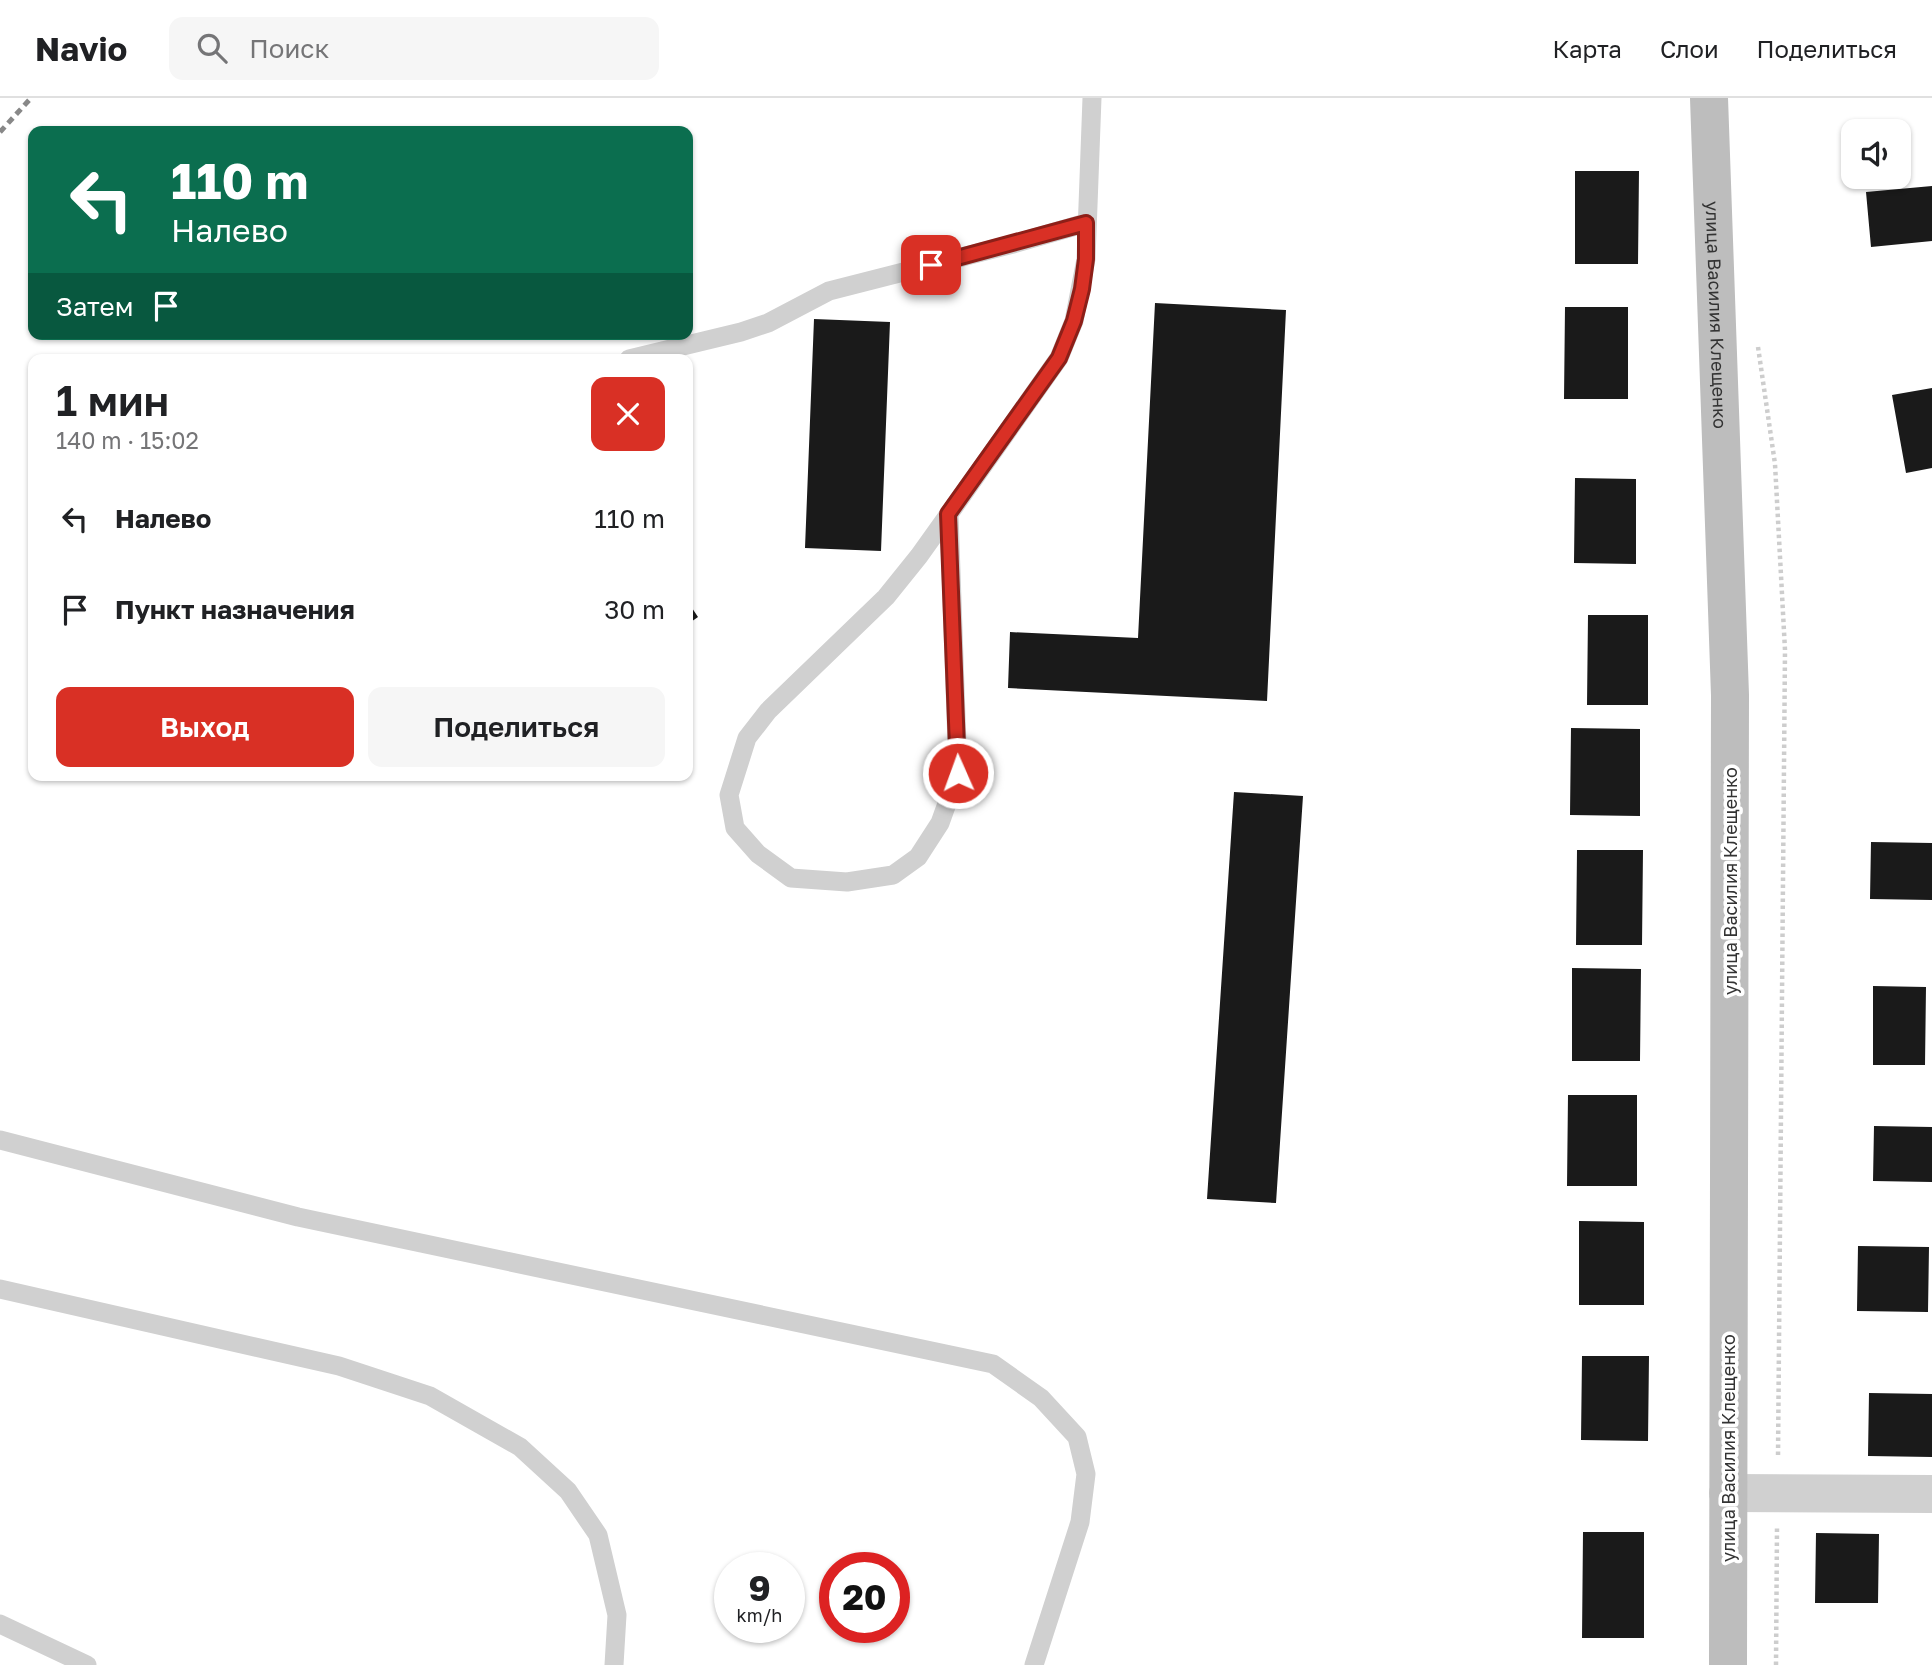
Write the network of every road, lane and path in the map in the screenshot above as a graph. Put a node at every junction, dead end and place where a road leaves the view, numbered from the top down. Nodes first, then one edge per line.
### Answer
1 (1092, 98) edge
2 (1709, 98) edge
3 (1086, 223) junction
4 (1756, 336) dead end
5 (650, 354) edge
6 (948, 514) junction
7 (0, 1140) edge
8 (0, 1289) edge
9 (1728, 1493) junction
10 (1777, 1493) junction
11 (1932, 1494) edge
12 (0, 1624) edge
13 (87, 1665) edge
14 (614, 1665) edge
15 (1034, 1665) edge
16 (1728, 1665) edge
17 (1776, 1665) edge

1 - 3 lane
2 - 9 street, улица Василия Клещенко
3 - 5 lane
3 - 6 lane
4 - 10 path
6 - 6 lane
7 - 15 lane
8 - 14 lane
9 - 10 street
9 - 16 street, улица Василия Клещенко
10 - 11 street
10 - 17 path
12 - 13 lane

